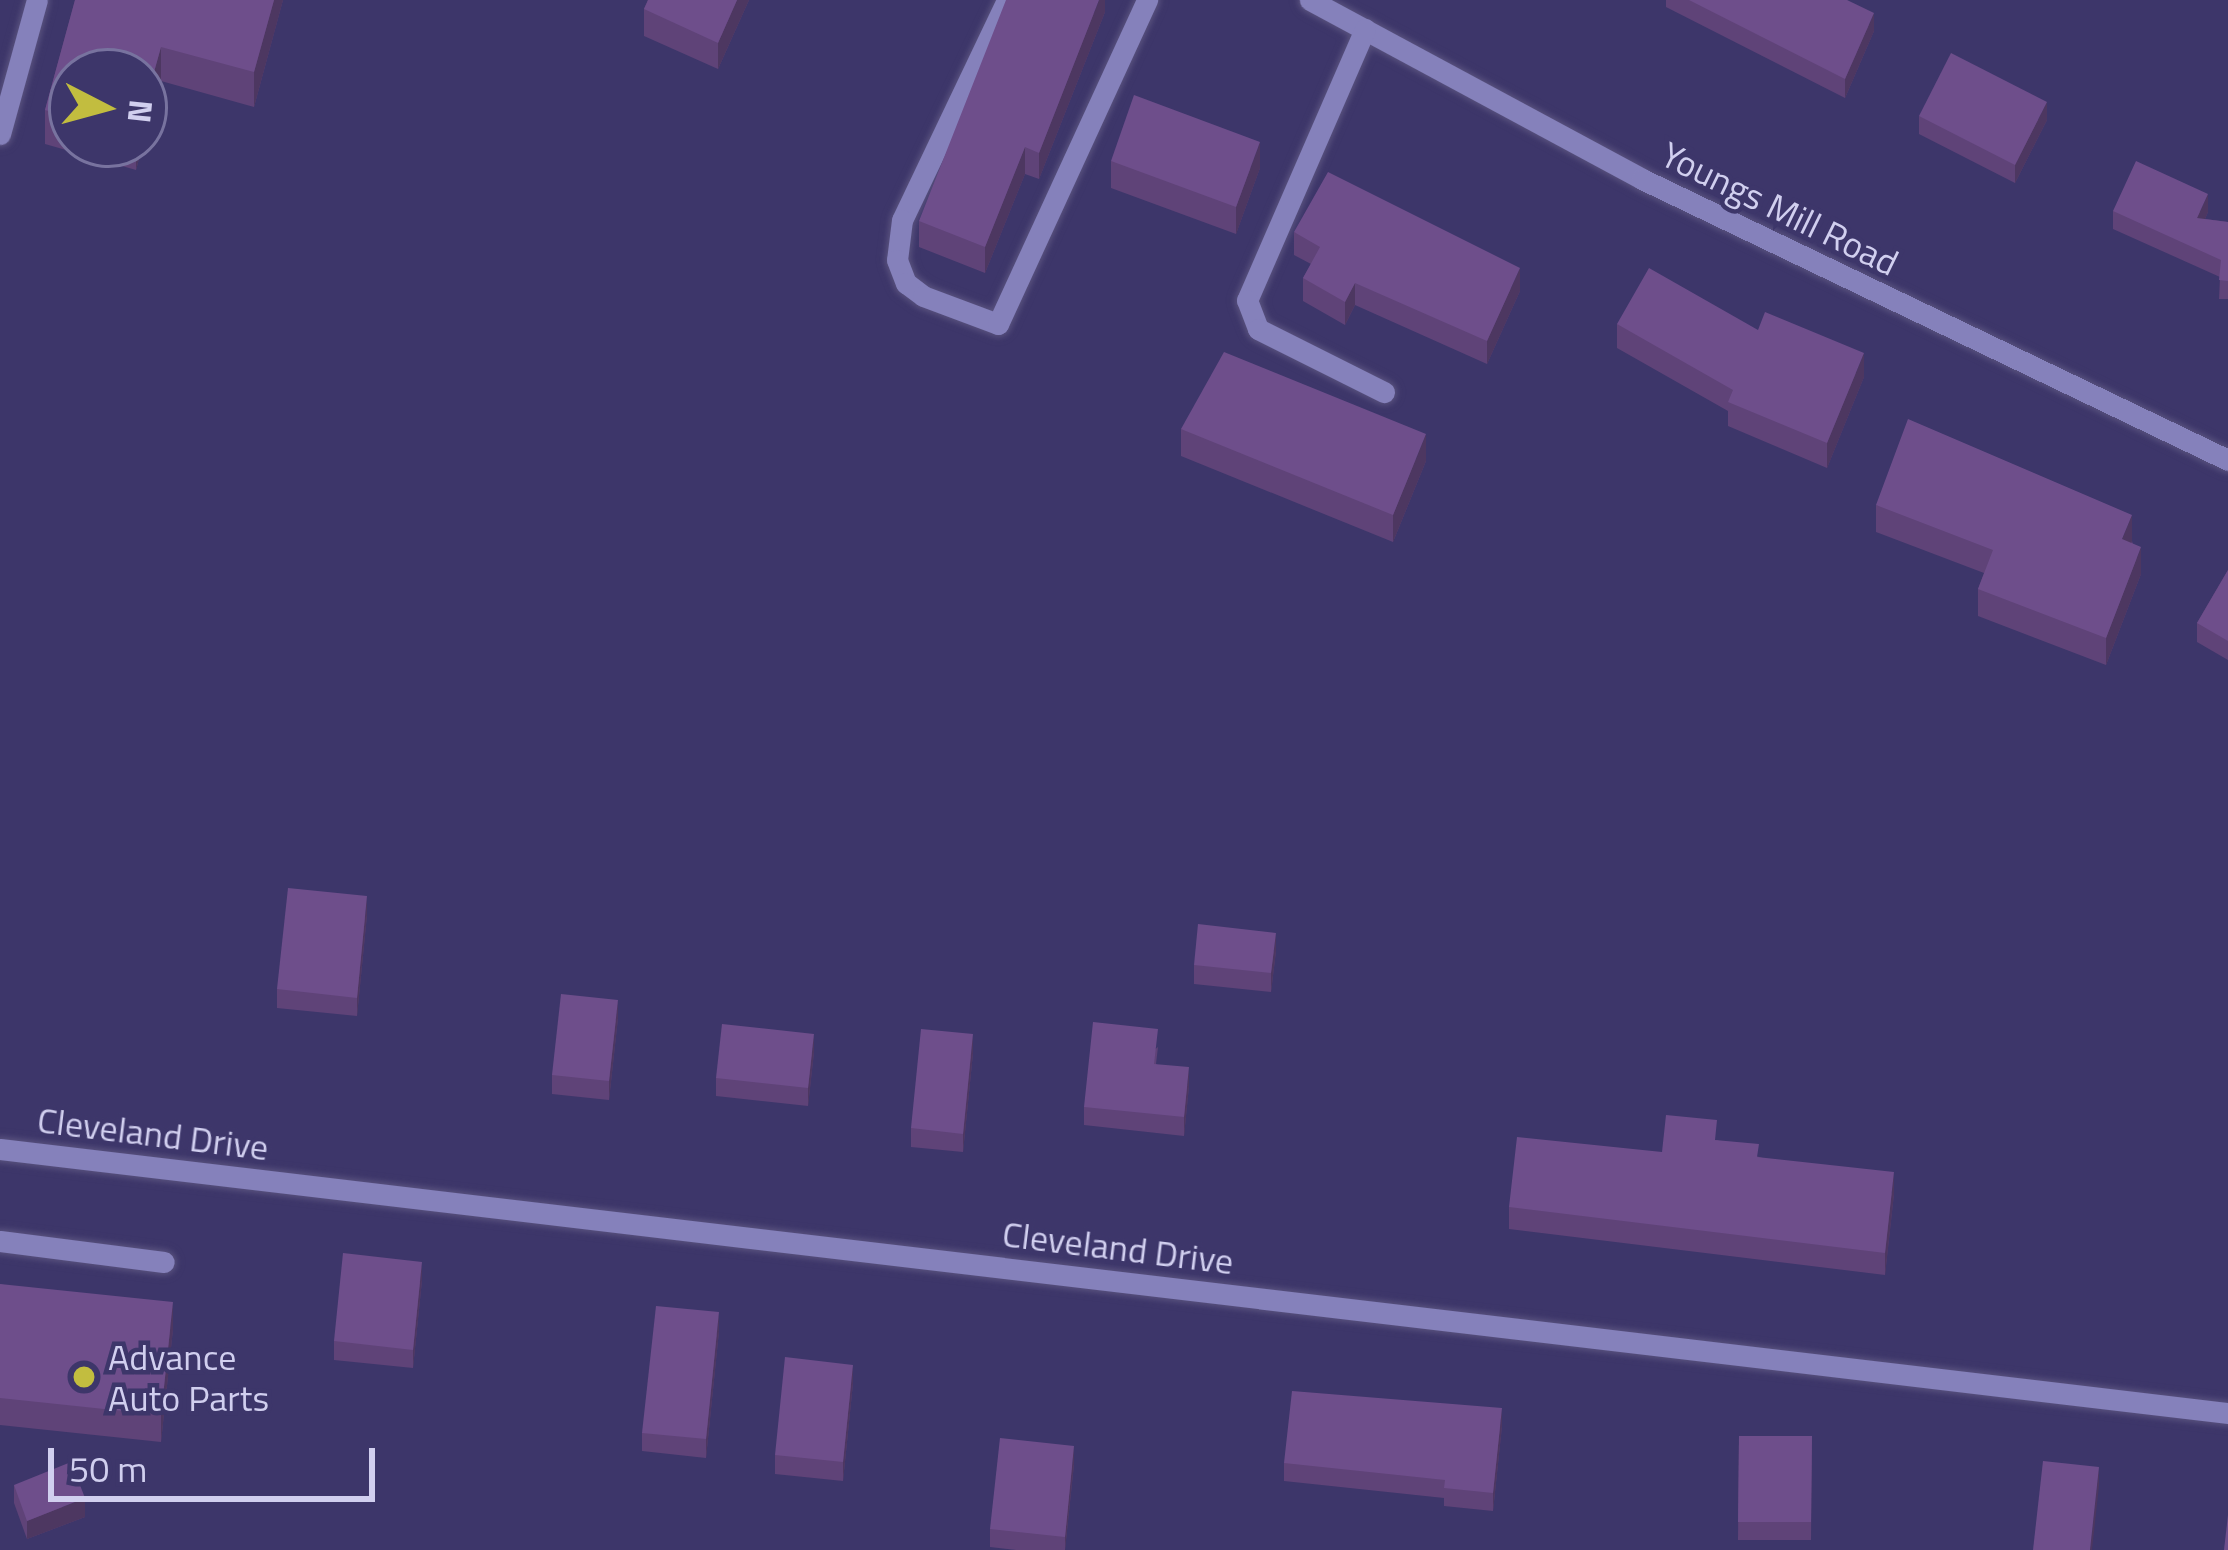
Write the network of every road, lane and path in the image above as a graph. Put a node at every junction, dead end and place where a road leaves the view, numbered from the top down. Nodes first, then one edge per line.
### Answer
1 (37, 0) edge
2 (1007, 0) edge
3 (1147, 0) edge
4 (1310, 0) edge
5 (1365, 29) junction
6 (0, 134) edge
7 (1384, 392) dead end
8 (2228, 460) edge
9 (0, 1148) edge
10 (0, 1241) edge
11 (164, 1262) dead end
12 (2228, 1412) edge

1 - 6 street
2 - 3 street
4 - 5 street, Youngs Mill Road
5 - 7 street
5 - 8 street, Youngs Mill Road
9 - 12 street, Cleveland Drive
10 - 11 street

